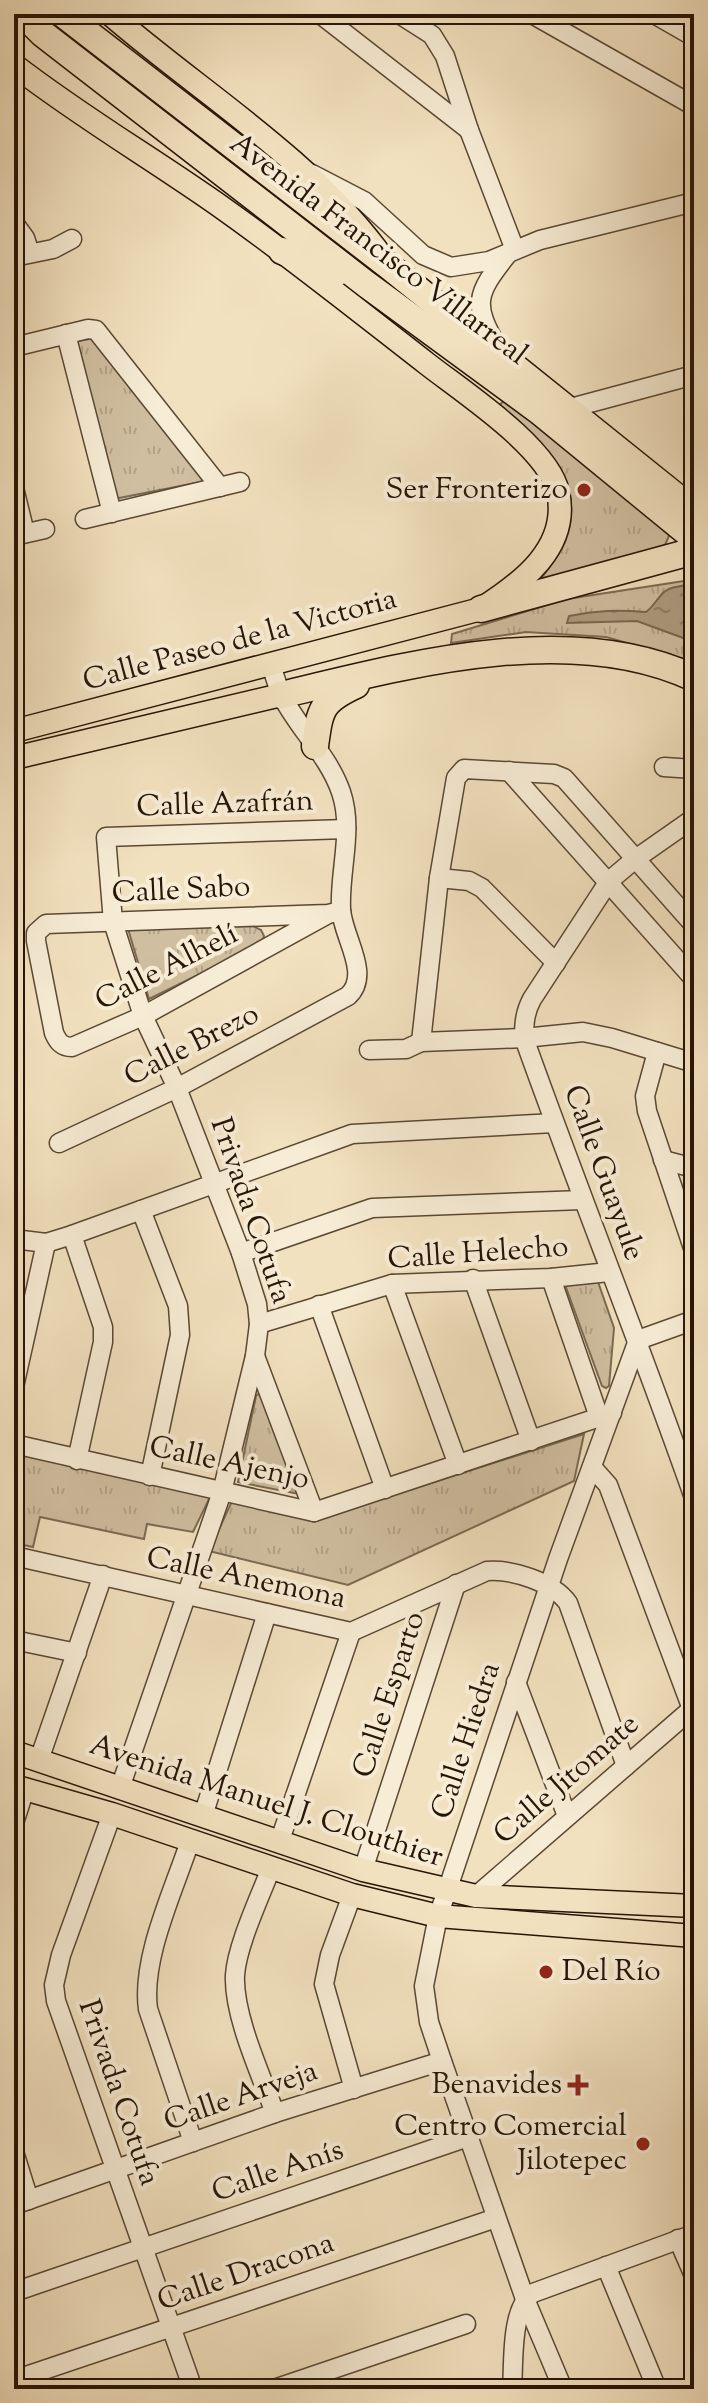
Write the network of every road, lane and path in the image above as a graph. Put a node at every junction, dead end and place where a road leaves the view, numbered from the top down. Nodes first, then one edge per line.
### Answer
1 (23, 14) edge
2 (63, 14) edge
3 (110, 14) edge
4 (320, 14) edge
5 (399, 14) edge
6 (532, 14) edge
7 (654, 14) edge
8 (694, 37) edge
9 (14, 65) edge
10 (694, 106) edge
11 (469, 130) junction
12 (303, 169) junction
13 (694, 202) edge
14 (14, 223) edge
15 (72, 239) dead end
16 (282, 251) junction
17 (511, 253) junction
18 (22, 255) edge
19 (390, 267) junction
20 (366, 284) junction
21 (66, 334) junction
22 (14, 347) edge
23 (504, 357) junction
24 (694, 375) edge
25 (567, 409) junction
26 (240, 482) dead end
27 (220, 487) junction
28 (14, 488) edge
29 (694, 511) edge
30 (112, 513) junction
31 (85, 519) dead end
32 (45, 529) dead end
33 (19, 535) edge
34 (693, 547) edge
35 (481, 609) junction
36 (271, 663) junction
37 (382, 670) junction
38 (694, 678) edge
39 (281, 695) junction
40 (14, 731) edge
41 (315, 746) junction
42 (14, 758) edge
43 (664, 767) dead end
44 (694, 769) edge
45 (509, 771) junction
46 (694, 818) edge
47 (346, 829) junction
48 (106, 837) joint
49 (634, 860) junction
50 (439, 878) junction
51 (609, 881) junction
52 (334, 913) junction
53 (261, 915) junction
54 (113, 922) junction
55 (694, 925) edge
56 (271, 945) junction
57 (556, 963) junction
58 (694, 979) edge
59 (143, 1016) junction
60 (524, 1038) junction
61 (421, 1042) junction
62 (72, 1047) joint
63 (369, 1050) dead end
64 (657, 1052) junction
65 (694, 1063) edge
66 (177, 1088) junction
67 (554, 1123) junction
68 (59, 1143) dead end
69 (663, 1160) junction
70 (694, 1168) edge
71 (214, 1182) junction
72 (582, 1200) junction
73 (141, 1210) junction
74 (72, 1235) junction
75 (14, 1239) edge
76 (46, 1243) junction
77 (694, 1251) edge
78 (241, 1253) junction
79 (609, 1272) junction
80 (551, 1278) junction
81 (473, 1279) junction
82 (392, 1284) junction
83 (319, 1305) junction
84 (694, 1320) edge
85 (259, 1324) junction
86 (638, 1340) junction
87 (255, 1356) junction
88 (14, 1387) edge
89 (606, 1415) junction
90 (531, 1441) junction
91 (14, 1444) edge
92 (77, 1460) junction
93 (458, 1465) junction
94 (592, 1467) junction
95 (150, 1476) junction
96 (385, 1489) junction
97 (222, 1492) junction
98 (694, 1498) edge
99 (314, 1512) junction
100 (14, 1556) edge
101 (103, 1575) junction
102 (456, 1584) junction
103 (549, 1586) junction
104 (185, 1596) junction
105 (267, 1613) junction
106 (351, 1632) junction
107 (14, 1640) edge
108 (77, 1653) junction
109 (516, 1682) junction
110 (693, 1708) edge
111 (14, 1752) edge
112 (39, 1760) junction
113 (626, 1766) junction
114 (19, 1788) edge
115 (120, 1788) junction
116 (112, 1814) junction
117 (203, 1816) junction
118 (567, 1816) junction
119 (14, 1823) edge
120 (280, 1840) junction
121 (190, 1841) junction
122 (271, 1868) junction
123 (363, 1870) junction
124 (447, 1891) junction
125 (352, 1895) junction
126 (476, 1896) junction
127 (694, 1906) edge
128 (438, 1916) junction
129 (694, 1936) edge
130 (442, 2061) junction
131 (354, 2089) junction
132 (275, 2113) junction
133 (468, 2137) junction
134 (193, 2142) junction
135 (14, 2152) edge
136 (115, 2169) junction
137 (22, 2202) edge
138 (496, 2218) junction
139 (686, 2236) edge
140 (141, 2248) junction
141 (606, 2266) junction
142 (694, 2276) edge
143 (14, 2292) edge
144 (525, 2299) junction
145 (466, 2324) dead end
146 (169, 2328) junction
147 (14, 2380) edge
148 (193, 2389) edge
149 (274, 2389) edge
150 (512, 2389) edge
151 (563, 2389) edge
152 (657, 2389) edge

1 - 20 highway, Avenida Francisco Villarreal
2 - 19 highway, Avenida Francisco Villarreal
3 - 12 main road
4 - 11 street
5 - 11 street
6 - 10 street
7 - 8 street
9 - 16 main road
11 - 17 street
12 - 17 street
12 - 19 main road
13 - 17 street
14 - 18 street
15 - 18 street
16 - 20 highway
16 - 35 main road
17 - 23 street
19 - 23 highway, Avenida Francisco Villarreal
20 - 34 highway, Avenida Francisco Villarreal
21 - 22 street
21 - 27 street
21 - 30 street
23 - 25 highway, Avenida Francisco Villarreal
24 - 25 street
25 - 29 highway, Avenida Francisco Villarreal
26 - 27 street
27 - 30 street
28 - 33 street
30 - 31 street
32 - 33 street
34 - 35 highway
35 - 36 main road, Calle Paseo de la Victoria
36 - 39 street
36 - 40 main road, Calle Paseo de la Victoria
37 - 38 highway
37 - 39 highway
37 - 41 highway
39 - 41 street
39 - 42 main road, Calle Paseo de la Victoria
41 - 47 street
43 - 44 street
45 - 49 street
45 - 50 street
45 - 51 street
46 - 49 street
47 - 48 street, Calle Azafrán
47 - 52 street
48 - 54 street, Privada Cotufa
49 - 51 street
49 - 55 street
50 - 57 street
50 - 61 street
51 - 57 street
51 - 58 street
52 - 53 street, Calle Sabo
52 - 56 street, Calle Alhelí
52 - 66 street, Calle Brezo
53 - 54 street, Calle Sabo
53 - 56 street
54 - 59 street, Privada Cotufa
54 - 62 street, Calle Sabo
56 - 59 street, Calle Alhelí
57 - 60 street
59 - 62 street, Calle Alhelí
59 - 66 street, Privada Cotufa
60 - 61 street
60 - 64 street
60 - 67 street, Calle Guayule
61 - 63 street
64 - 65 street
64 - 69 street
66 - 68 street, Calle Brezo
66 - 71 street, Privada Cotufa
67 - 71 street
67 - 72 street, Calle Guayule
69 - 70 street
69 - 77 street
71 - 73 street
71 - 78 street, Privada Cotufa
72 - 78 street
72 - 79 street, Calle Guayule
73 - 74 street
73 - 95 street
74 - 76 street
74 - 92 street
75 - 76 street
76 - 88 street
78 - 85 street, Privada Cotufa
79 - 80 street, Calle Helecho
79 - 86 street, Calle Guayule
80 - 81 street, Calle Helecho
80 - 89 street
81 - 82 street, Calle Helecho
81 - 90 street
82 - 83 street, Calle Helecho
82 - 93 street
83 - 85 street, Calle Helecho
83 - 96 street
84 - 86 street
85 - 87 street, Privada Cotufa
86 - 89 street, Calle Hiedra
86 - 98 street, Calle Guayule
87 - 97 street, Privada Cotufa
87 - 99 street
89 - 90 street, Calle Ajenjo
89 - 94 street, Calle Hiedra
90 - 93 street, Calle Ajenjo
91 - 92 street, Calle Ajenjo
92 - 95 street, Calle Ajenjo
93 - 96 street, Calle Ajenjo
94 - 103 street, Calle Hiedra
94 - 110 street
95 - 97 street, Calle Ajenjo
96 - 99 street, Calle Ajenjo
97 - 99 street, Calle Ajenjo
97 - 104 street, Privada Cotufa
100 - 101 street, Calle Anemona
101 - 104 street, Calle Anemona
101 - 108 street
102 - 103 street, Calle Anemona
102 - 106 street, Calle Anemona
102 - 123 street, Calle Esparto
103 - 109 street, Calle Hiedra
103 - 113 street
104 - 105 street, Calle Anemona
104 - 115 street, Privada Cotufa
105 - 106 street, Calle Anemona
105 - 117 street
106 - 120 street
107 - 108 street
108 - 112 street
109 - 118 street
109 - 124 street, Calle Hiedra
110 - 113 street, Calle Jitomate
111 - 112 main road, Avenida Manuel J. Clouthier
112 - 115 main road, Avenida Manuel J. Clouthier
113 - 118 street, Calle Jitomate
114 - 116 main road, Avenida Manuel J. Clouthier
114 - 119 street
115 - 117 main road, Avenida Manuel J. Clouthier
116 - 121 main road, Avenida Manuel J. Clouthier
116 - 136 street, Privada Cotufa
117 - 120 main road, Avenida Manuel J. Clouthier
118 - 126 street, Calle Jitomate
120 - 123 main road, Avenida Manuel J. Clouthier
121 - 122 main road, Avenida Manuel J. Clouthier
121 - 134 street
122 - 125 main road, Avenida Manuel J. Clouthier
122 - 132 street
123 - 124 main road, Avenida Manuel J. Clouthier
124 - 126 main road, Avenida Manuel J. Clouthier
124 - 128 street, Calle Hiedra
125 - 128 main road, Avenida Manuel J. Clouthier
125 - 131 street
126 - 127 main road, Avenida Manuel J. Clouthier
128 - 129 main road, Avenida Manuel J. Clouthier
128 - 130 street, Calle Hiedra
130 - 131 street, Calle Arveja
130 - 133 street, Calle Hiedra
131 - 132 street, Calle Arveja
132 - 134 street, Calle Arveja
133 - 138 street, Calle Hiedra
133 - 140 street, Calle Anís
134 - 136 street, Calle Arveja
135 - 137 street
136 - 137 street, Calle Arveja
136 - 140 street, Privada Cotufa
138 - 144 street, Calle Hiedra
138 - 146 street, Calle Dracona
139 - 141 street
139 - 142 street
140 - 143 street, Calle Anís
140 - 146 street, Privada Cotufa
141 - 144 street
141 - 152 street
144 - 150 street
144 - 151 street, Calle Hiedra
145 - 149 street
146 - 147 street, Calle Dracona
146 - 148 street, Privada Cotufa

